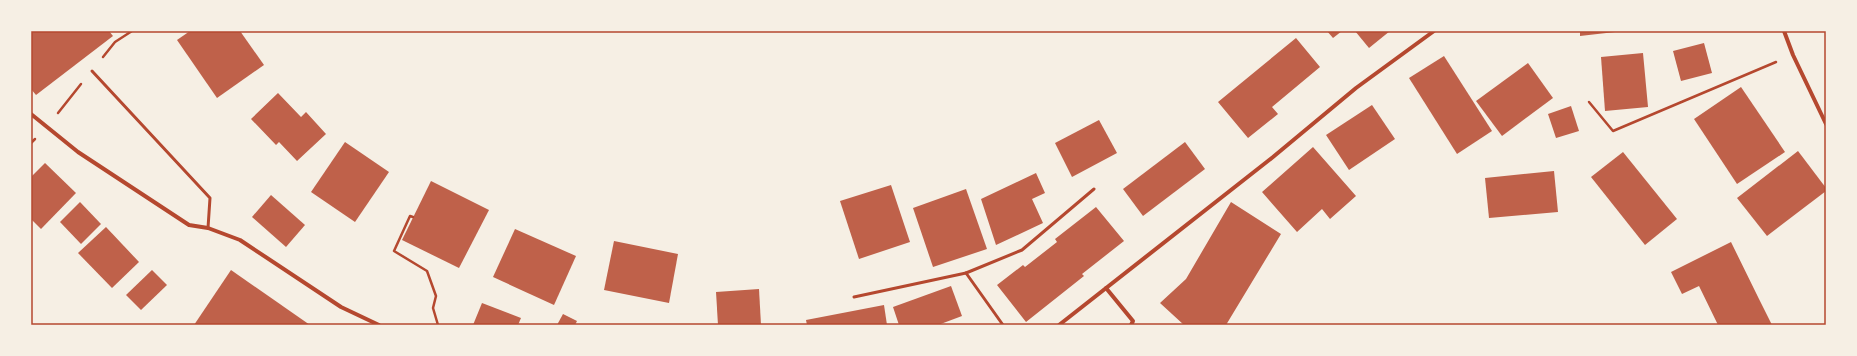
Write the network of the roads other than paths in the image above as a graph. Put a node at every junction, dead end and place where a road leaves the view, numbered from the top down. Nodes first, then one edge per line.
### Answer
1 (1434, 31) edge
2 (1784, 31) edge
3 (92, 71) road end
4 (31, 114) edge
5 (1826, 124) edge
6 (1094, 189) dead end
7 (208, 228) junction
8 (966, 273) junction
9 (1106, 288) junction
10 (854, 297) dead end
11 (379, 325) edge
12 (1003, 325) edge
13 (1059, 325) edge
14 (1131, 325) edge

1 - 9 street
2 - 5 street
3 - 7 lane
4 - 7 street
6 - 8 lane
7 - 11 street
8 - 10 lane
8 - 12 lane
9 - 13 street
9 - 14 street

